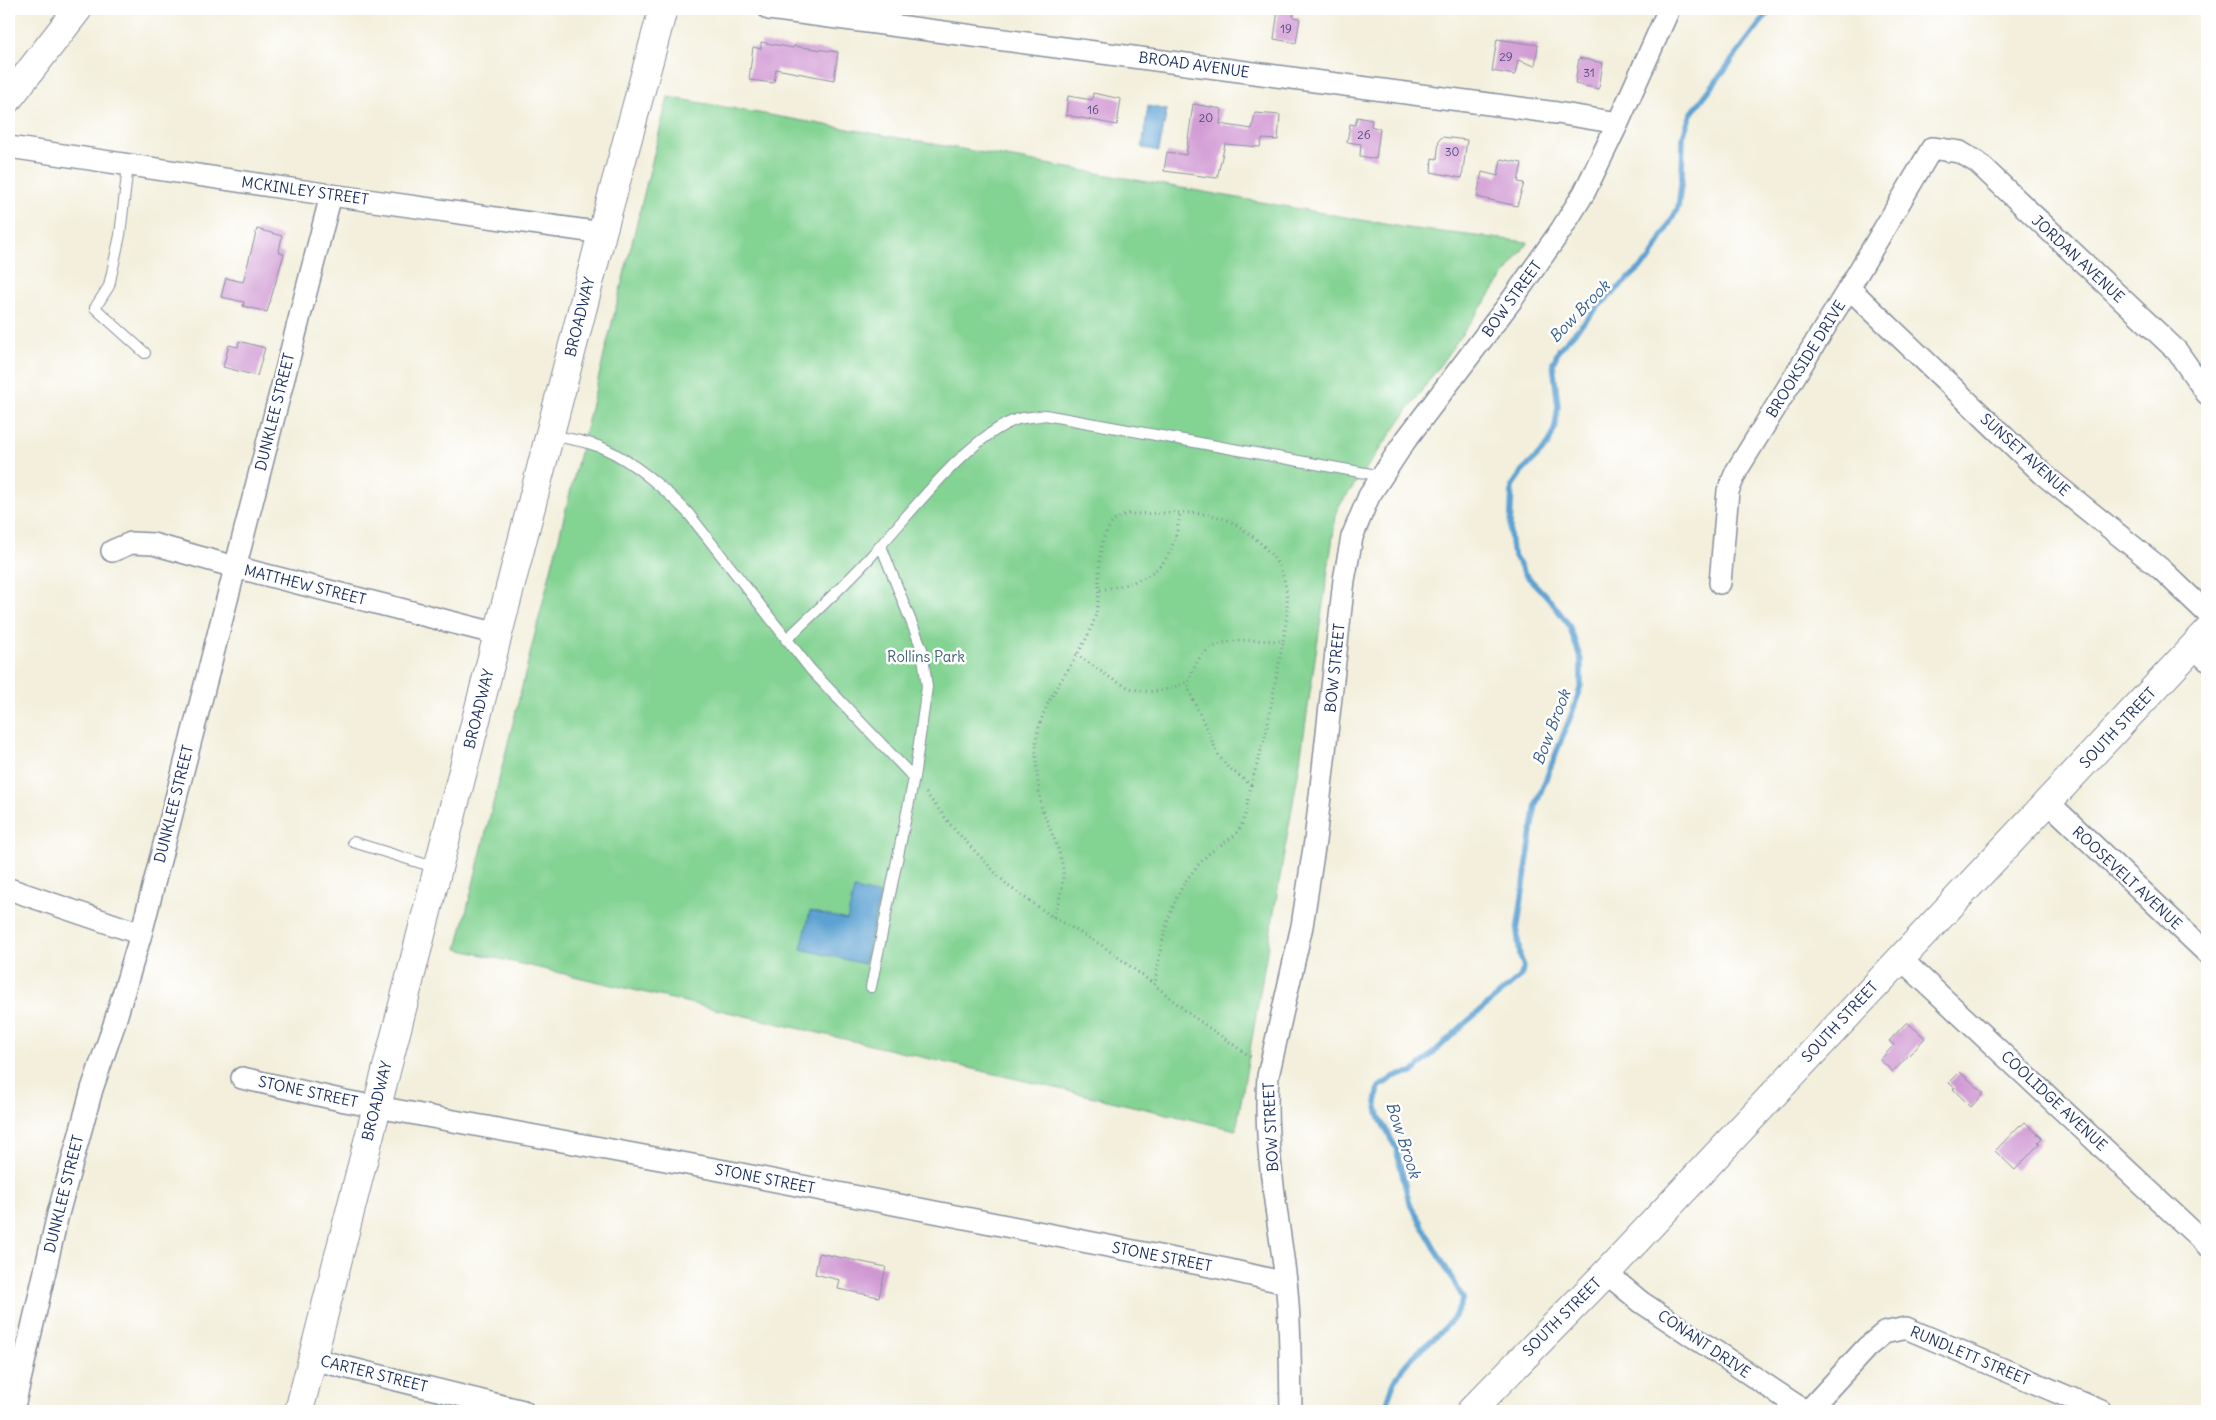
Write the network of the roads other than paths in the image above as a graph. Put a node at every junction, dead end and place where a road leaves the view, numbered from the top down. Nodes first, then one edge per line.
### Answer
1 (78, 9) edge
2 (663, 9) edge
3 (769, 9) edge
4 (1669, 9) edge
5 (9, 98) edge
6 (1618, 123) junction
7 (9, 147) edge
8 (1932, 148) joint
9 (128, 166) junction
10 (330, 195) junction
11 (602, 233) junction
12 (1849, 288) junction
13 (146, 353) dead end
14 (2207, 394) edge
15 (550, 435) junction
16 (1382, 476) junction
17 (881, 546) junction
18 (112, 551) dead end
19 (235, 567) junction
20 (1720, 583) dead end
21 (2207, 613) edge
22 (498, 634) junction
23 (786, 640) junction
24 (2203, 646) edge
25 (914, 778) junction
26 (2048, 802) junction
27 (353, 842) dead end
28 (438, 869) junction
29 (9, 889) edge
30 (140, 934) junction
31 (2207, 952) edge
32 (1900, 958) junction
33 (871, 987) dead end
34 (242, 1078) dead end
35 (376, 1105) junction
36 (2207, 1244) edge
37 (1606, 1273) junction
38 (1286, 1283) junction
39 (312, 1359) junction
40 (1479, 1408) edge
41 (13, 1411) edge
42 (299, 1411) edge
43 (523, 1411) edge
44 (1291, 1411) edge
45 (1806, 1411) edge
46 (2101, 1411) edge

1 - 5 street
2 - 11 street, BROADWAY
3 - 6 street, BROAD AVENUE
4 - 6 street, BOW STREET
6 - 16 street, BOW STREET
7 - 9 street, MCKINLEY STREET
8 - 12 street, BROOKSIDE DRIVE
8 - 14 street, JORDAN AVENUE
9 - 10 street, MCKINLEY STREET
9 - 13 lane
10 - 11 street, MCKINLEY STREET
10 - 19 street, DUNKLEE STREET
11 - 15 street, BROADWAY
12 - 20 street, BROOKSIDE DRIVE
12 - 21 street, SUNSET AVENUE
15 - 22 street, BROADWAY
15 - 23 lane
16 - 17 lane
16 - 38 street, BOW STREET
17 - 23 lane
17 - 25 lane
18 - 19 street, MATTHEW STREET
19 - 22 street, MATTHEW STREET
19 - 30 street, DUNKLEE STREET
22 - 28 street, BROADWAY
23 - 25 lane
24 - 26 street, SOUTH STREET
25 - 33 lane
26 - 31 street, ROOSEVELT AVENUE
26 - 32 street, SOUTH STREET
27 - 28 lane
28 - 35 street, BROADWAY
29 - 30 street
30 - 41 street, DUNKLEE STREET
32 - 36 street, COOLIDGE AVENUE
32 - 37 street, SOUTH STREET
34 - 35 street, STONE STREET
35 - 38 street, STONE STREET
35 - 39 street, BROADWAY
37 - 40 street, SOUTH STREET
37 - 45 street, CONANT DRIVE
38 - 44 street, BOW STREET
39 - 42 street, BROADWAY
39 - 43 street, CARTER STREET
45 - 46 street, RUNDLETT STREET

